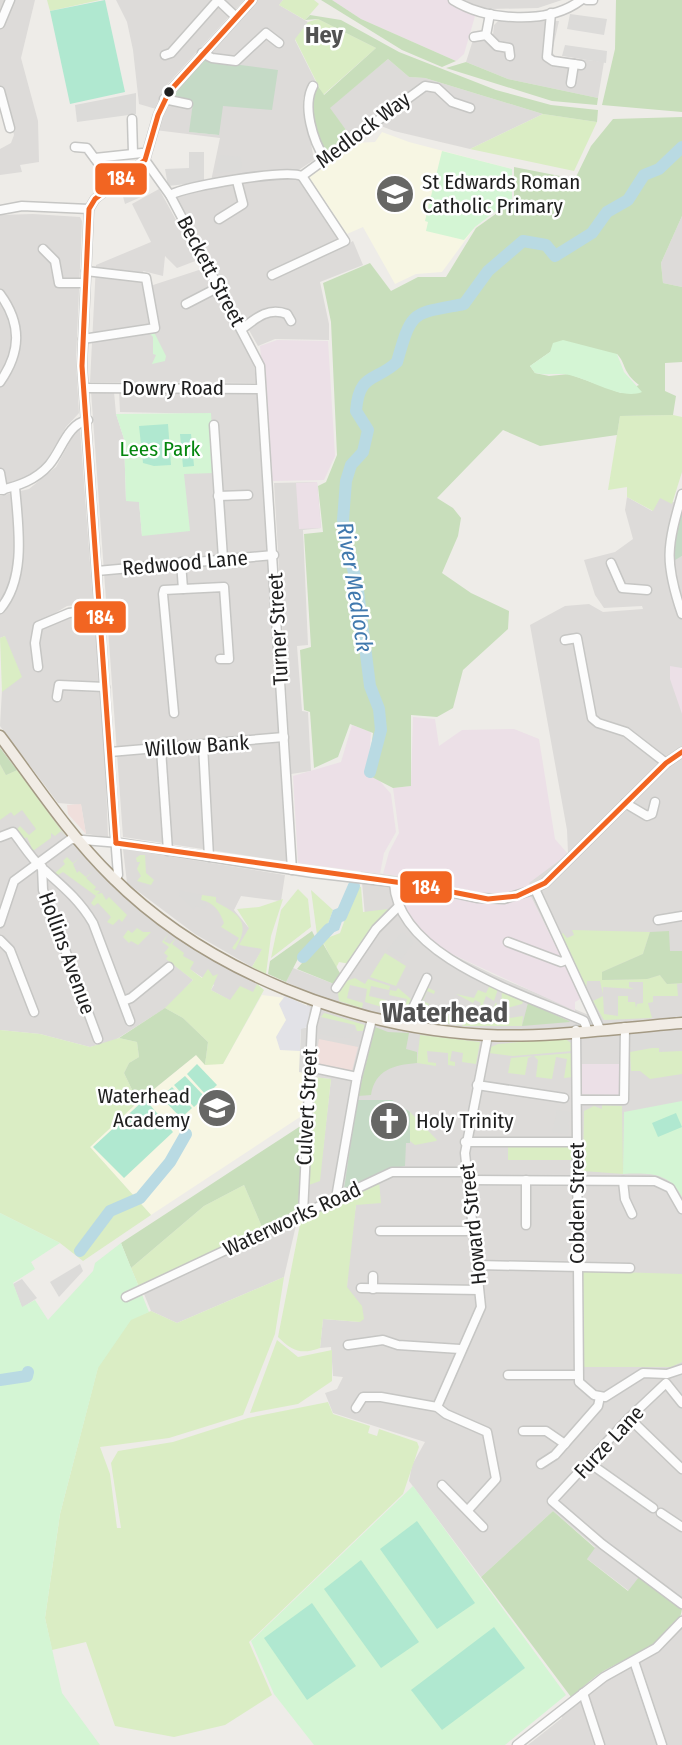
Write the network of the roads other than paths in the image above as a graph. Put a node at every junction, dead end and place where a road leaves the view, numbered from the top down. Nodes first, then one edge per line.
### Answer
1 (10, 0) edge
2 (218, 0) edge
3 (252, 0) edge
4 (453, 0) edge
5 (581, 0) edge
6 (587, 0) edge
7 (593, 0) edge
8 (551, 13) junction
9 (491, 14) junction
10 (236, 17) junction
11 (0, 24) edge
12 (486, 35) junction
13 (474, 37) dead end
14 (279, 43) dead end
15 (518, 46) dead end
16 (202, 53) junction
17 (166, 55) dead end
18 (571, 83) dead end
19 (313, 86) dead end
20 (0, 91) edge
21 (164, 99) junction
22 (188, 104) dead end
23 (470, 108) dead end
24 (3, 115) edge
25 (132, 119) dead end
26 (10, 128) dead end
27 (75, 147) dead end
28 (140, 155) junction
29 (95, 158) junction
30 (325, 159) junction
31 (302, 176) junction
32 (237, 181) junction
33 (115, 186) junction
34 (170, 195) junction
35 (89, 209) junction
36 (0, 210) edge
37 (219, 219) dead end
38 (44, 248) dead end
39 (86, 271) junction
40 (272, 275) dead end
41 (85, 283) junction
42 (219, 287) junction
43 (0, 294) edge
44 (186, 304) dead end
45 (291, 321) dead end
46 (242, 328) junction
47 (83, 339) junction
48 (0, 382) edge
49 (85, 388) junction
50 (261, 389) junction
51 (88, 420) junction
52 (214, 425) dead end
53 (0, 473) edge
54 (15, 487) junction
55 (1, 490) edge
56 (682, 494) edge
57 (248, 495) dead end
58 (218, 496) junction
59 (274, 555) junction
60 (223, 558) junction
61 (181, 562) junction
62 (611, 563) dead end
63 (97, 571) junction
64 (682, 586) edge
65 (183, 589) junction
66 (647, 590) dead end
67 (673, 591) junction
68 (0, 609) edge
69 (100, 609) junction
70 (682, 614) edge
71 (565, 640) dead end
72 (220, 659) dead end
73 (38, 667) dead end
74 (105, 687) junction
75 (57, 697) dead end
76 (174, 713) dead end
77 (0, 736) edge
78 (284, 737) junction
79 (203, 745) junction
80 (161, 749) junction
81 (110, 752) junction
82 (682, 752) edge
83 (666, 763) junction
84 (655, 802) dead end
85 (625, 803) junction
86 (0, 837) edge
87 (83, 840) junction
88 (116, 843) junction
89 (168, 850) junction
90 (209, 857) junction
91 (39, 865) junction
92 (292, 870) junction
93 (114, 880) junction
94 (394, 883) junction
95 (535, 889) junction
96 (398, 907) junction
97 (682, 916) edge
98 (658, 920) dead end
99 (0, 923) edge
100 (0, 940) edge
101 (508, 942) dead end
102 (566, 960) junction
103 (169, 967) dead end
104 (427, 978) dead end
105 (336, 988) dead end
106 (123, 1001) junction
107 (318, 1002) junction
108 (34, 1012) dead end
109 (372, 1018) junction
110 (130, 1021) dead end
111 (682, 1023) edge
112 (409, 1027) junction
113 (625, 1027) junction
114 (600, 1029) junction
115 (581, 1030) junction
116 (488, 1035) junction
117 (98, 1039) dead end
118 (309, 1068) junction
119 (357, 1077) junction
120 (477, 1085) junction
121 (564, 1098) dead end
122 (578, 1100) junction
123 (465, 1142) junction
124 (578, 1142) junction
125 (466, 1176) junction
126 (526, 1181) junction
127 (577, 1181) junction
128 (624, 1181) junction
129 (340, 1196) junction
130 (682, 1209) edge
131 (303, 1213) junction
132 (632, 1214) dead end
133 (526, 1225) dead end
134 (380, 1231) dead end
135 (472, 1231) junction
136 (477, 1265) junction
137 (577, 1268) junction
138 (630, 1268) dead end
139 (373, 1276) dead end
140 (361, 1289) dead end
141 (373, 1289) junction
142 (480, 1290) junction
143 (126, 1297) dead end
144 (352, 1341) dead end
145 (460, 1349) junction
146 (682, 1369) edge
147 (508, 1375) dead end
148 (577, 1375) junction
149 (666, 1379) junction
150 (600, 1397) junction
151 (682, 1403) edge
152 (437, 1407) junction
153 (356, 1408) dead end
154 (629, 1418) junction
155 (523, 1431) dead end
156 (565, 1444) junction
157 (588, 1462) junction
158 (541, 1464) dead end
159 (682, 1469) edge
160 (442, 1485) dead end
161 (468, 1510) junction
162 (483, 1527) dead end
163 (682, 1527) edge
164 (682, 1604) edge
165 (682, 1621) edge
166 (634, 1661) junction
167 (583, 1693) junction
168 (517, 1745) edge
169 (600, 1745) edge
170 (662, 1745) edge

1 - 11 street
2 - 10 street
2 - 17 street
3 - 10 street
4 - 9 street
5 - 8 street
6 - 7 street
8 - 9 street
8 - 18 street
9 - 12 street
10 - 16 street
12 - 13 street
12 - 15 street
14 - 16 street
16 - 21 street
19 - 30 street
20 - 24 street
21 - 22 street
21 - 28 street
23 - 30 street, Medlock Way
24 - 26 street
25 - 28 street
27 - 29 street
28 - 29 street
28 - 33 street
28 - 34 street, Beckett Street
29 - 33 street
30 - 31 street, Medlock Way
31 - 32 street, Medlock Way
31 - 40 street
32 - 34 street, Medlock Way
32 - 37 street
33 - 35 street
34 - 42 street, Beckett Street
35 - 36 street
35 - 39 street
38 - 41 street
39 - 41 street
39 - 47 street
41 - 47 street
42 - 44 street
42 - 46 street, Beckett Street
43 - 48 street
45 - 46 street
46 - 50 street, Beckett Street
47 - 49 street
49 - 50 street, Dowry Road
49 - 51 street
50 - 59 street, Turner Street
51 - 54 street
51 - 63 street
52 - 58 street
53 - 55 street
54 - 55 street
54 - 68 street
56 - 67 street
57 - 58 street
58 - 60 street
59 - 60 street, Redwood Lane
59 - 78 street, Turner Street
60 - 61 street, Redwood Lane
61 - 63 street, Redwood Lane
61 - 65 street
62 - 66 street
63 - 69 street
64 - 67 street
65 - 72 street
65 - 76 street
67 - 70 street
69 - 73 street
69 - 74 street
71 - 83 street
74 - 75 street
74 - 81 street
77 - 87 main road
78 - 79 street, Willow Bank
78 - 92 street, Turner Street
79 - 80 street, Willow Bank
79 - 90 street
80 - 81 street, Willow Bank
80 - 89 street
81 - 88 street
82 - 83 street
83 - 85 street
84 - 85 street
85 - 95 street
86 - 91 street
87 - 88 street
87 - 91 street
87 - 93 main road
88 - 89 street
88 - 93 street
89 - 90 street
90 - 92 street
91 - 99 street
91 - 106 street
91 - 117 street, Hollins Avenue
92 - 94 street
93 - 107 main road
94 - 95 street
94 - 96 street
95 - 102 street
96 - 105 street
96 - 115 street
97 - 98 street
100 - 108 street
101 - 102 street
102 - 114 street
103 - 106 street
104 - 112 street
106 - 110 street
107 - 109 main road
107 - 118 street, Culvert Street
109 - 112 main road
109 - 119 street
111 - 113 main road
112 - 116 main road
113 - 114 main road
113 - 122 street
114 - 115 main road
115 - 116 main road
115 - 122 street, Cobden Street
116 - 120 street, Howard Street
118 - 119 street
118 - 131 street, Culvert Street
119 - 129 street
120 - 121 street
120 - 123 street, Howard Street
122 - 124 street, Cobden Street
123 - 124 street
123 - 125 street, Howard Street
124 - 127 street, Cobden Street
125 - 126 street, Waterworks Road
125 - 129 street, Waterworks Road
125 - 135 street, Howard Street
126 - 127 street, Waterworks Road
126 - 133 street
127 - 128 street, Waterworks Road
127 - 137 street, Cobden Street
128 - 130 street, Waterworks Road
128 - 132 street
129 - 131 street, Waterworks Road
131 - 143 street, Waterworks Road
134 - 135 street
135 - 136 street, Howard Street
136 - 137 street
136 - 142 street, Howard Street
137 - 138 street
137 - 148 street, Cobden Street
139 - 141 street
140 - 141 street
141 - 142 street
142 - 145 street, Howard Street
144 - 145 street
145 - 152 street, Howard Street
146 - 149 street, Furze Lane
147 - 148 street
148 - 150 street
149 - 150 street
149 - 151 street
149 - 154 street, Furze Lane
150 - 156 street
152 - 153 street
152 - 161 street
154 - 157 street, Furze Lane
154 - 159 street
155 - 156 street
156 - 158 street
157 - 163 street
157 - 164 street, Furze Lane
160 - 161 street
161 - 162 street
165 - 166 street
166 - 167 street
166 - 170 street
167 - 168 street
167 - 169 street

